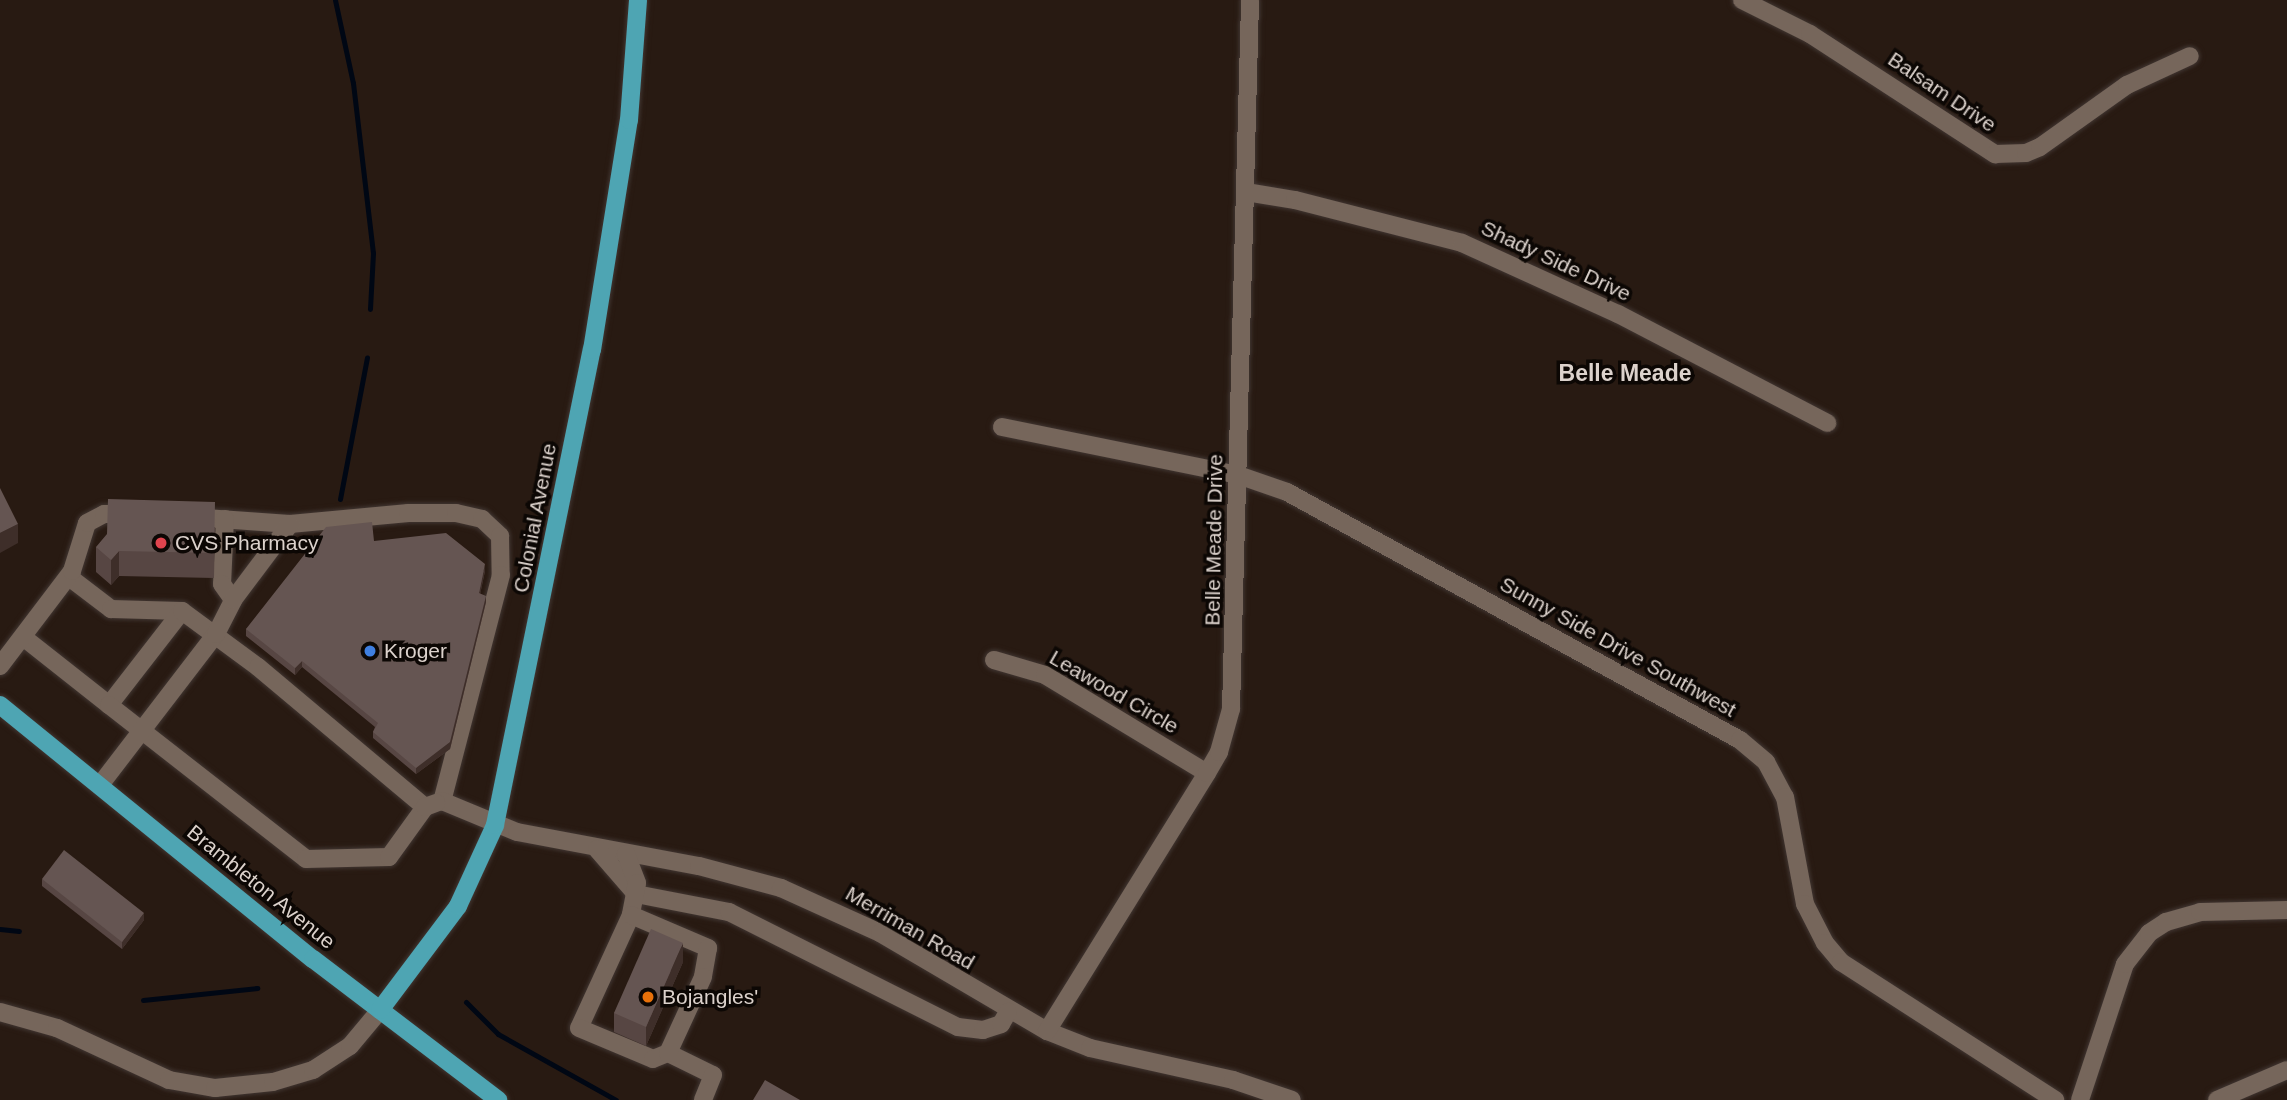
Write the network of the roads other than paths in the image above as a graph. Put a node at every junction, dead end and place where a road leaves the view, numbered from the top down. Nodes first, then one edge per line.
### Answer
1 (638, 0) edge
2 (1250, 0) edge
3 (1742, 0) edge
4 (2190, 56) dead end
5 (1246, 192) junction
6 (1827, 423) dead end
7 (1002, 427) dead end
8 (1238, 475) junction
9 (152, 515) edge
10 (176, 516) edge
11 (225, 519) junction
12 (290, 524) junction
13 (69, 577) junction
14 (233, 600) junction
15 (182, 611) junction
16 (216, 634) junction
17 (23, 637) junction
18 (994, 660) dead end
19 (0, 666) edge
20 (0, 705) edge
21 (109, 705) junction
22 (144, 730) junction
23 (1207, 774) junction
24 (100, 785) junction
25 (434, 804) junction
26 (495, 825) junction
27 (597, 849) junction
28 (626, 854) junction
29 (636, 894) junction
30 (2287, 910) edge
31 (631, 915) junction
32 (380, 1010) junction
33 (0, 1012) edge
34 (1008, 1012) junction
35 (1046, 1031) junction
36 (668, 1054) junction
37 (2287, 1070) edge
38 (498, 1100) edge
39 (703, 1100) edge
40 (1292, 1100) edge
41 (2055, 1100) edge
42 (2080, 1100) edge
43 (2217, 1100) edge

1 - 26 main road, Colonial Avenue
2 - 5 street, Belle Meade Drive
3 - 4 street, Balsam Drive
5 - 6 street, Shady Side Drive
5 - 8 street, Belle Meade Drive
7 - 8 street, Sunny Side Drive Southwest
8 - 23 street, Belle Meade Drive
8 - 41 street, Sunny Side Drive Southwest
9 - 13 street
10 - 11 street
11 - 12 street
11 - 14 street
12 - 14 street
12 - 25 street
13 - 15 street
13 - 17 street
14 - 16 street
15 - 16 street, Merriman Road
15 - 21 street
16 - 22 street
16 - 25 street, Merriman Road
17 - 19 street
17 - 21 street
18 - 23 street, Leawood Circle
20 - 24 main road, Brambleton Avenue
21 - 22 street
22 - 24 street
22 - 25 street
23 - 35 street, Belle Meade Drive
24 - 32 main road, Brambleton Avenue
25 - 26 street, Merriman Road
26 - 27 street, Merriman Road
26 - 32 main road, Colonial Avenue
27 - 28 street, Merriman Road
27 - 29 street
28 - 29 street
28 - 34 street, Merriman Road
29 - 31 street
29 - 34 street
30 - 42 street
31 - 36 street
31 - 36 street
32 - 33 street
32 - 38 main road, Brambleton Avenue
34 - 35 street, Merriman Road
35 - 40 street, Merriman Road
36 - 39 street
37 - 43 street

